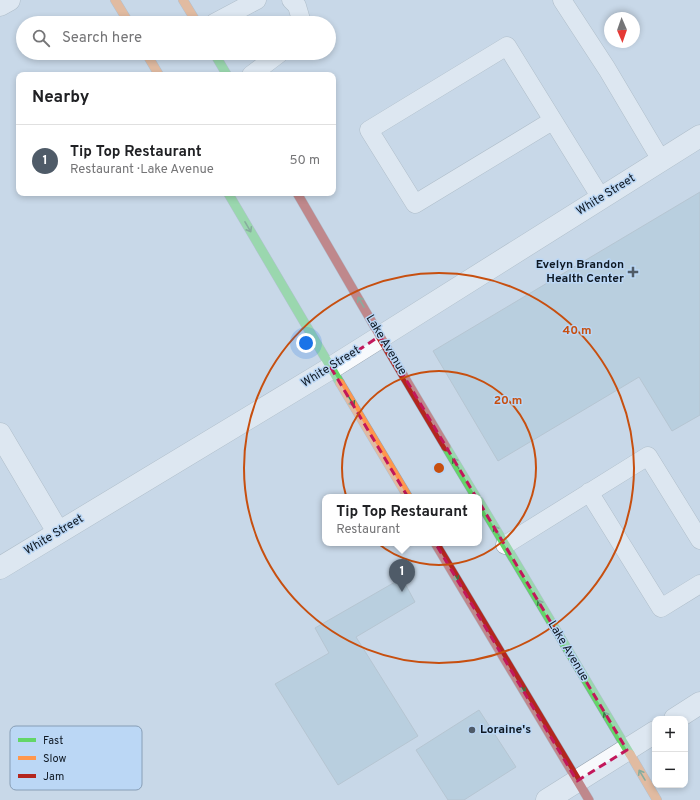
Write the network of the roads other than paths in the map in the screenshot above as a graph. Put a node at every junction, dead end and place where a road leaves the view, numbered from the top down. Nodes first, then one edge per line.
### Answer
1 (9, 0) edge
2 (115, 0) edge
3 (183, 0) edge
4 (257, 0) edge
5 (290, 0) edge
6 (562, 0) edge
7 (0, 5) edge
8 (125, 16) edge
9 (193, 16) edge
10 (227, 16) edge
11 (300, 16) edge
12 (150, 60) edge
13 (218, 60) edge
14 (271, 60) edge
15 (157, 72) edge
16 (225, 72) edge
17 (255, 72) edge
18 (552, 121) junction
19 (700, 136) edge
20 (661, 160) junction
21 (230, 196) edge
22 (299, 196) edge
23 (601, 198) junction
24 (380, 336) junction
25 (331, 368) junction
26 (0, 434) edge
27 (589, 492) junction
28 (406, 494) edge
29 (474, 494) edge
30 (482, 506) edge
31 (58, 532) junction
32 (700, 540) edge
33 (505, 545) junction
34 (437, 546) edge
35 (0, 568) edge
36 (700, 584) edge
37 (700, 703) edge
38 (680, 716) edge
39 (652, 734) edge
40 (627, 750) junction
41 (577, 781) junction
42 (547, 800) edge
43 (589, 800) edge
44 (657, 800) edge

1 - 7 street
2 - 8 main road
3 - 9 main road
4 - 10 lane
5 - 11 lane
6 - 20 lane
12 - 15 main road
13 - 16 main road
14 - 17 lane
18 - 18 lane
18 - 23 lane
19 - 20 street, White Street
20 - 23 street, White Street
21 -> 25 main road
24 -> 22 main road, Lake Avenue
23 - 24 street, White Street
24 - 25 street, White Street
29 -> 24 main road, Lake Avenue
25 -> 28 main road
25 - 31 street, White Street
26 - 31 street
27 - 32 lane
27 - 33 lane
27 - 36 lane
33 -> 30 main road, Lake Avenue
31 - 35 street, White Street
40 -> 33 main road, Lake Avenue
34 -> 41 main road
37 - 38 street
39 - 40 street
40 - 41 street
44 -> 40 main road, Lake Avenue
41 - 42 street
41 - 43 main road

